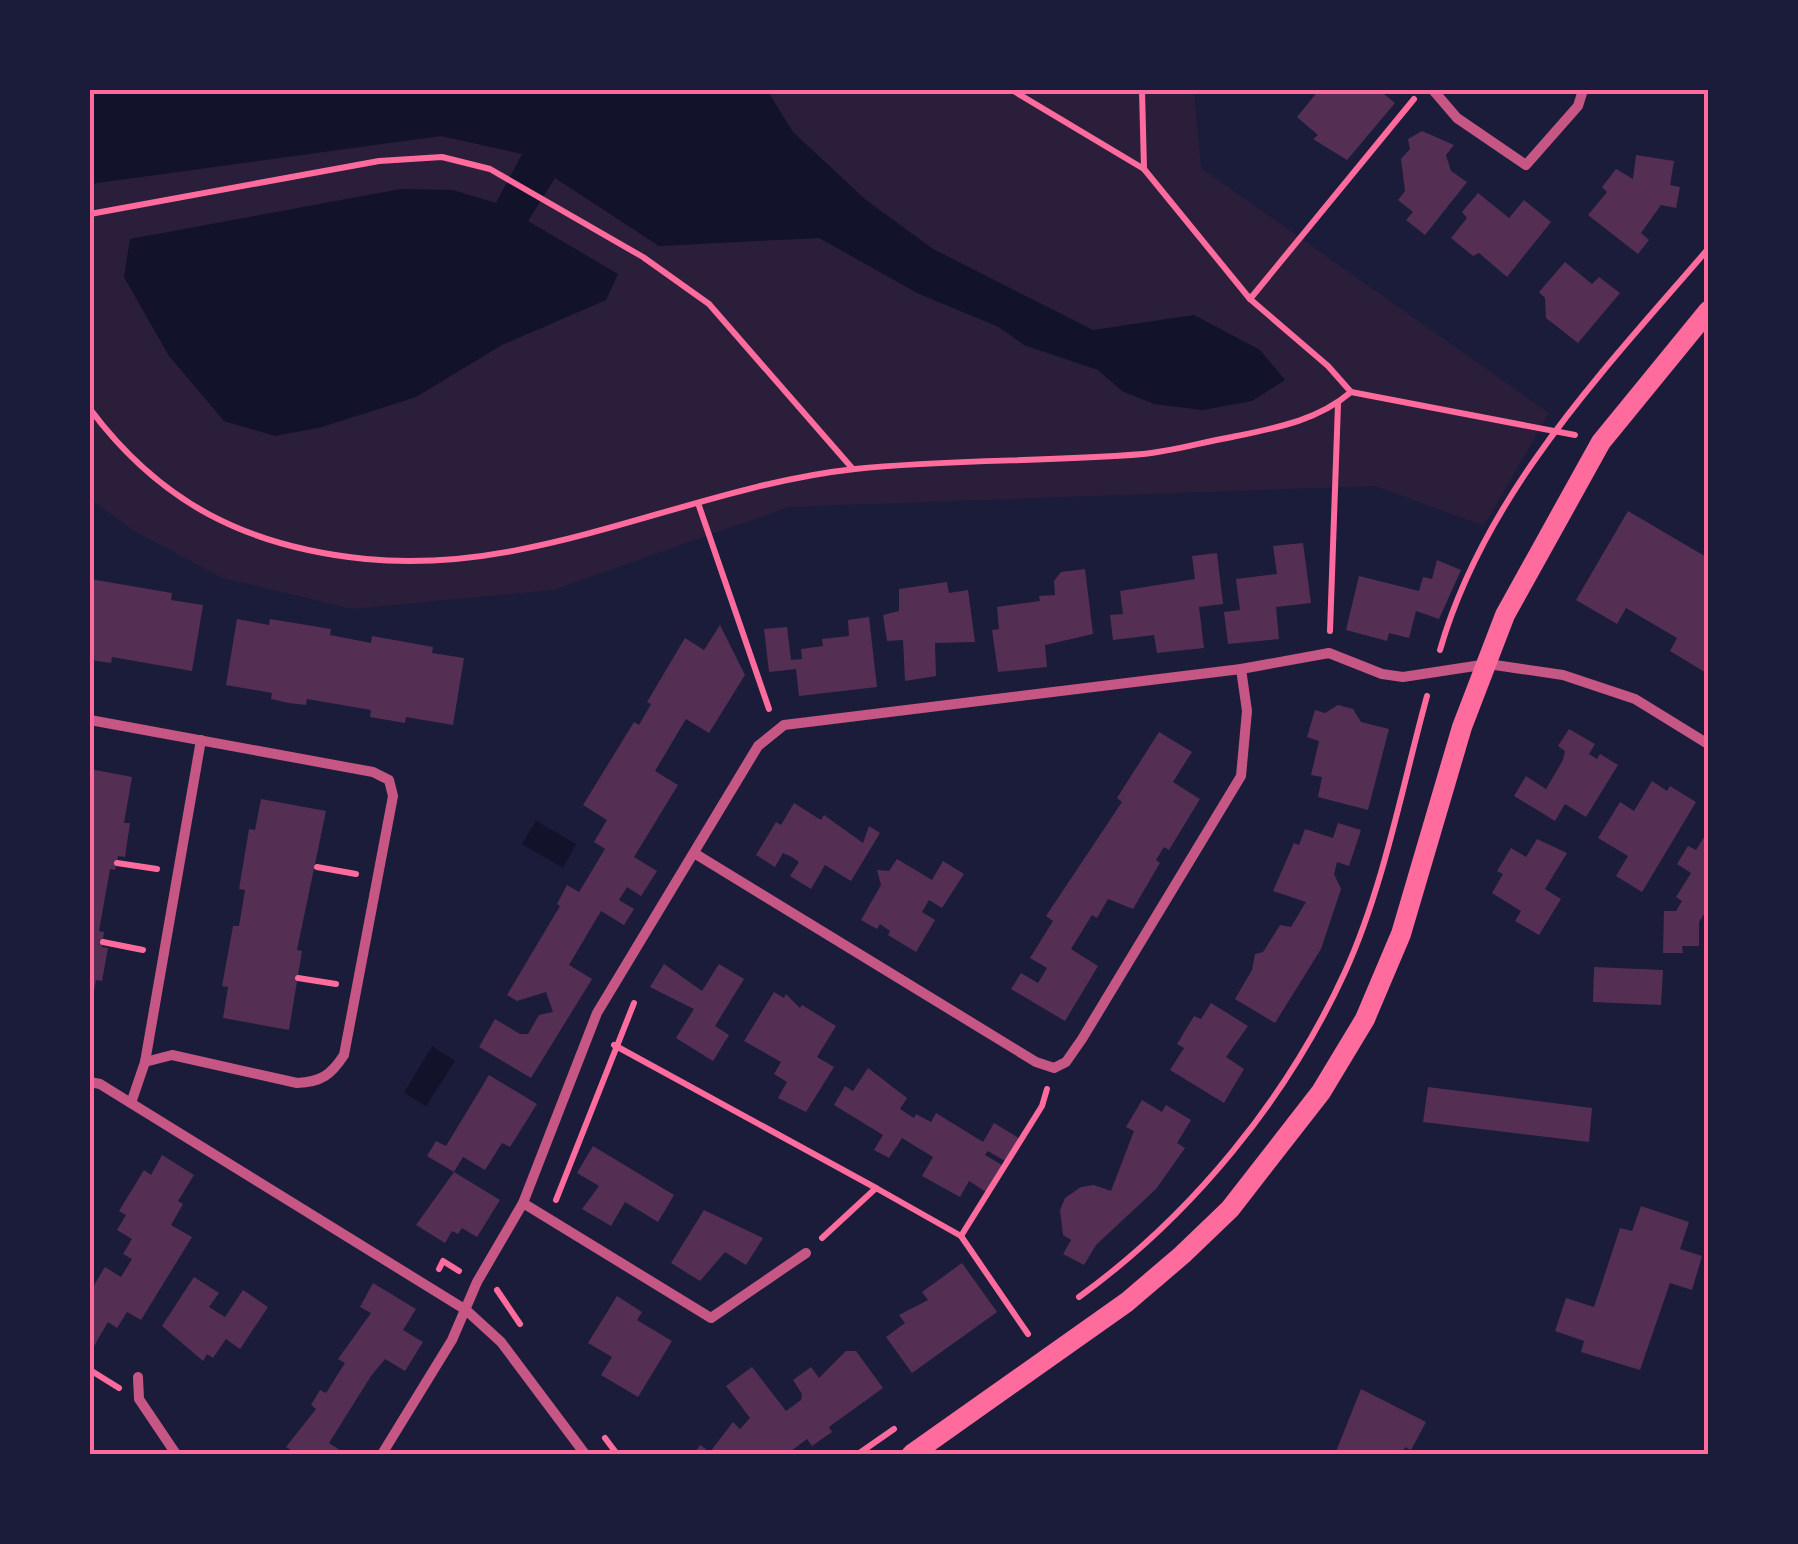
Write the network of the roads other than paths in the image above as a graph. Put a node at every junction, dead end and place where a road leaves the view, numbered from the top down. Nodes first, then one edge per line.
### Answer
1 (1433, 90) edge
2 (1583, 90) edge
3 (1708, 311) edge
4 (1488, 664) junction
5 (1241, 669) junction
6 (90, 720) edge
7 (201, 740) junction
8 (1708, 744) edge
9 (694, 853) junction
10 (146, 1062) junction
11 (90, 1082) edge
12 (130, 1103) junction
13 (522, 1203) junction
14 (806, 1253) road end
15 (466, 1310) junction
16 (138, 1377) dead end
17 (176, 1454) edge
18 (382, 1454) edge
19 (585, 1454) edge
20 (912, 1454) edge

1 - 2 street
3 - 4 main road
4 - 5 street
4 - 8 street
4 - 20 main road
5 - 9 street
5 - 9 street
6 - 7 street
7 - 10 street
7 - 10 street
9 - 13 street
10 - 12 street
11 - 12 street
12 - 15 street
13 - 14 street
13 - 15 street
15 - 18 street
15 - 19 street
16 - 17 street

